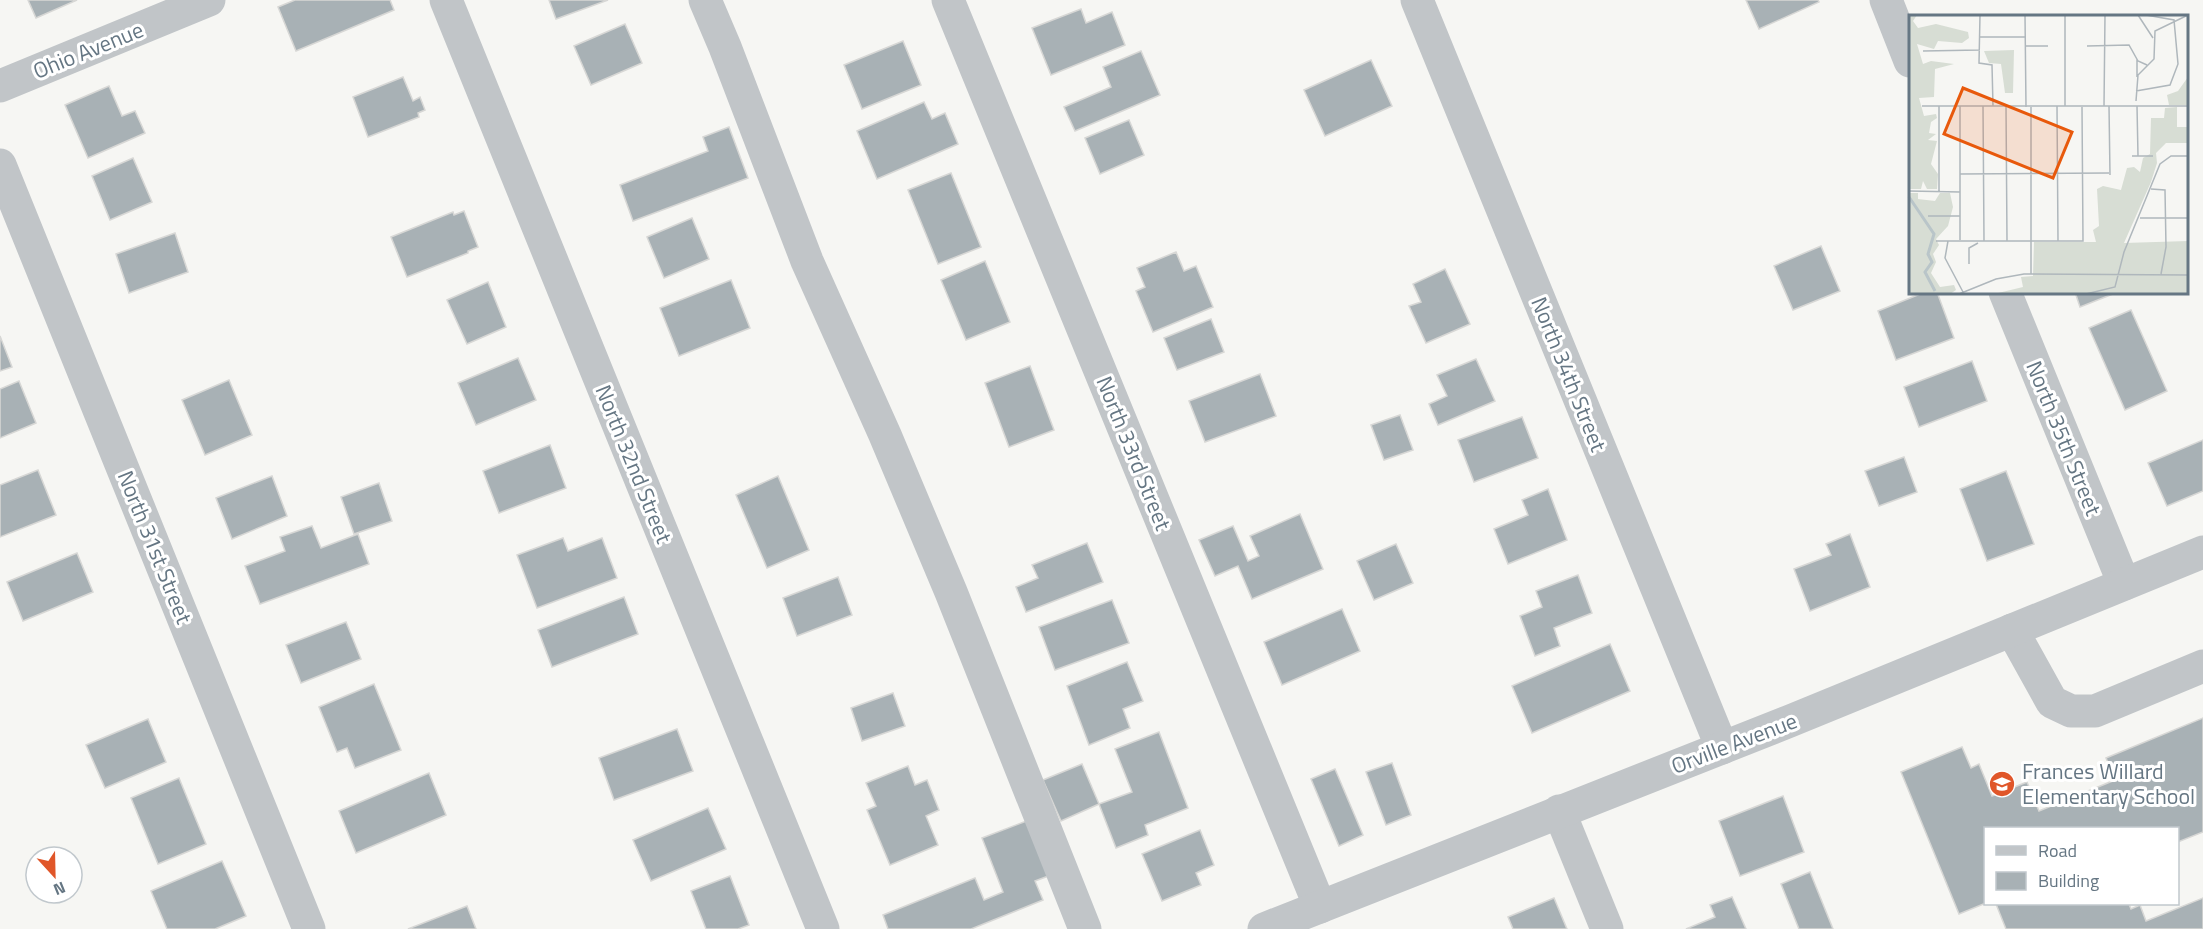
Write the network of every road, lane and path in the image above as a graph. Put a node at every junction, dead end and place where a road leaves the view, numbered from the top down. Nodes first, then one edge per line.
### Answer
1 (446, 0) edge
2 (705, 0) edge
3 (948, 0) edge
4 (1417, 0) edge
5 (1886, 0) edge
6 (200, 2) edge
7 (1909, 56) edge
8 (0, 86) edge
9 (0, 165) edge
10 (2006, 294) edge
11 (2203, 552) edge
12 (2124, 584) junction
13 (2012, 630) junction
14 (2203, 666) edge
15 (1722, 748) junction
16 (1559, 811) junction
17 (1320, 907) junction
18 (309, 929) edge
19 (823, 929) edge
20 (1085, 929) edge
21 (1263, 929) edge
22 (1607, 929) edge

1 - 19 street, North 32nd Street
2 - 20 street
3 - 17 street, North 33rd Street
4 - 15 street, North 34th Street
5 - 7 street
6 - 8 street, Ohio Avenue
9 - 18 street, North 31st Street
10 - 12 street, North 35th Street
11 - 12 street, Orville Avenue
12 - 13 street, Orville Avenue
13 - 14 street
13 - 15 street, Orville Avenue
15 - 16 street, Orville Avenue
16 - 17 street, Orville Avenue
16 - 22 street
17 - 21 street, Orville Avenue

